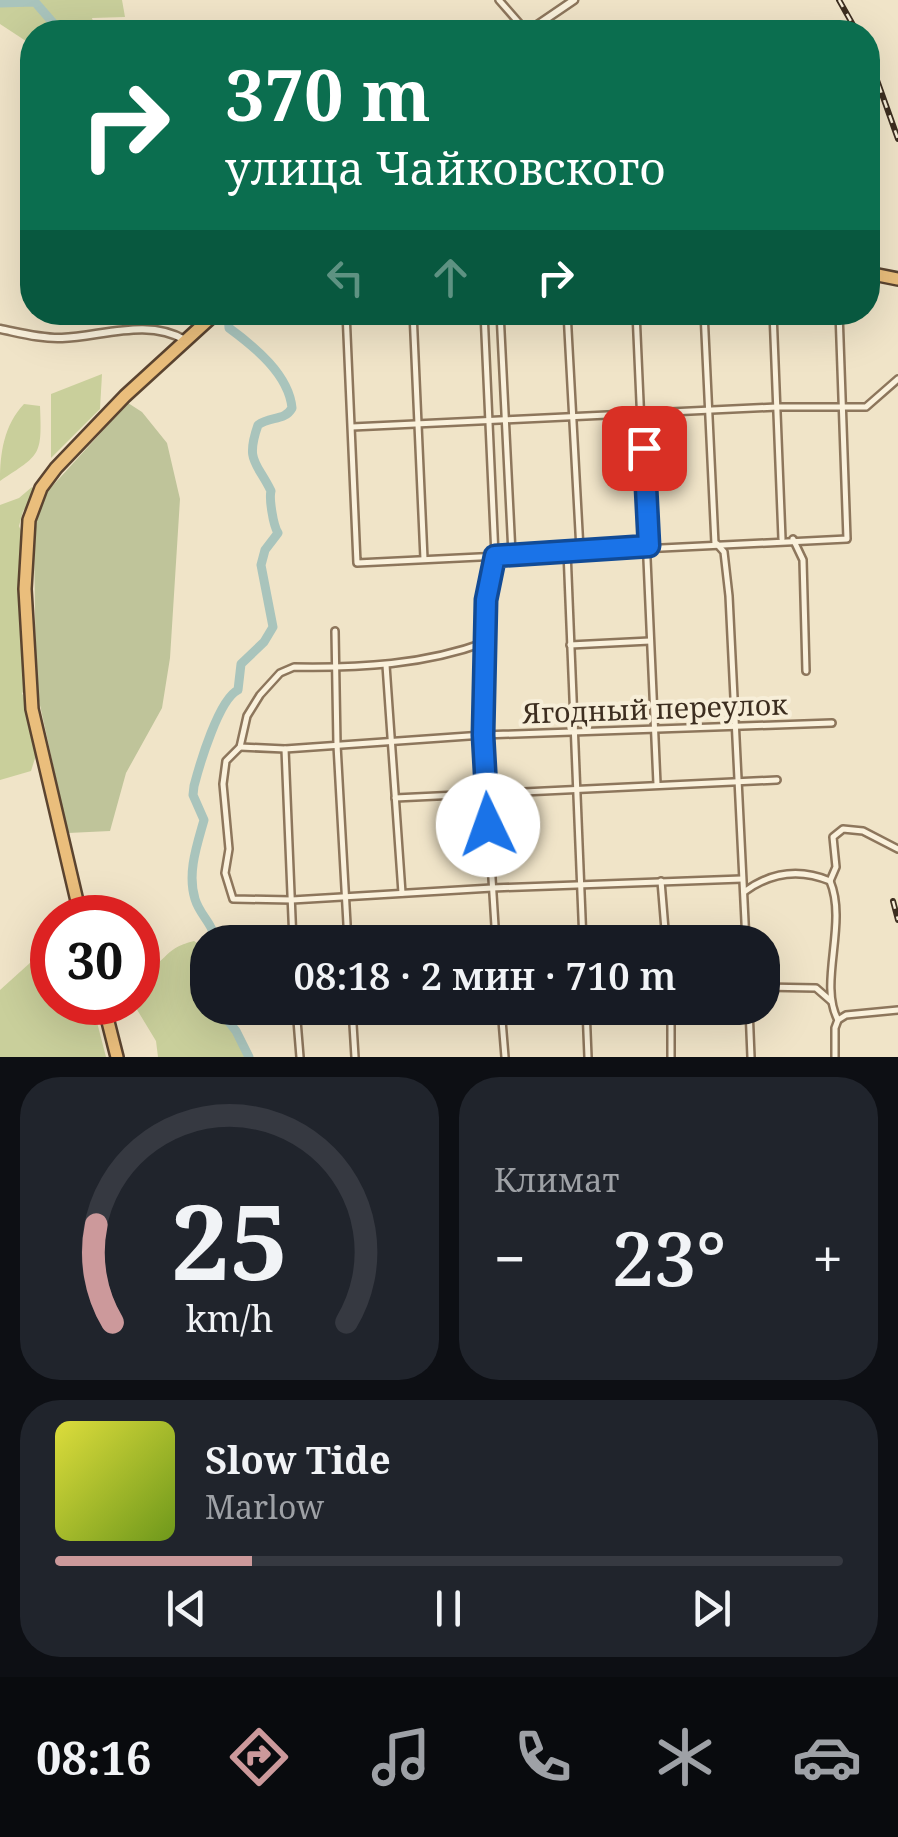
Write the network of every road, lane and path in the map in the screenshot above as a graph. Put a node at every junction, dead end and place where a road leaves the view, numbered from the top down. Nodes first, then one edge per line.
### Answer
1 (499, 0) edge
2 (574, 0) edge
3 (516, 20) edge
4 (545, 20) edge
5 (203, 325) edge
6 (347, 325) edge
7 (413, 325) edge
8 (484, 325) edge
9 (501, 325) edge
10 (568, 325) edge
11 (637, 325) edge
12 (705, 325) edge
13 (774, 325) edge
14 (839, 325) edge
15 (0, 329) edge
16 (186, 340) junction
17 (898, 379) edge
18 (842, 406) junction
19 (777, 407) junction
20 (711, 411) junction
21 (642, 414) junction
22 (572, 418) junction
23 (506, 421) junction
24 (487, 422) junction
25 (417, 425) junction
26 (352, 427) junction
27 (793, 539) junction
28 (782, 540) junction
29 (716, 544) junction
30 (649, 546) junction
31 (580, 550) junction
32 (566, 551) junction
33 (512, 554) junction
34 (495, 556) junction
35 (424, 559) junction
36 (335, 631) dead end
37 (650, 641) junction
38 (486, 642) junction
39 (570, 645) junction
40 (386, 665) junction
41 (334, 667) junction
42 (806, 671) dead end
43 (832, 723) dead end
44 (736, 726) junction
45 (654, 730) junction
46 (576, 733) junction
47 (483, 735) junction
48 (391, 742) junction
49 (336, 745) junction
50 (240, 747) junction
51 (285, 748) junction
52 (777, 780) dead end
53 (739, 782) junction
54 (657, 784) junction
55 (576, 788) junction
56 (486, 794) junction
57 (395, 798) junction
58 (898, 849) edge
59 (742, 878) junction
60 (662, 881) junction
61 (830, 882) junction
62 (581, 884) junction
63 (492, 888) junction
64 (744, 892) junction
65 (402, 894) junction
66 (76, 895) edge
67 (346, 896) junction
68 (292, 900) junction
69 (293, 925) edge
70 (347, 925) edge
71 (495, 925) edge
72 (583, 925) edge
73 (665, 925) edge
74 (745, 925) edge
75 (780, 987) edge
76 (832, 1003) junction
77 (898, 1010) edge
78 (838, 1020) junction
79 (109, 1025) edge
80 (297, 1025) edge
81 (353, 1025) edge
82 (502, 1025) edge
83 (587, 1025) edge
84 (671, 1025) edge
85 (750, 1025) edge
86 (117, 1057) edge
87 (300, 1057) edge
88 (355, 1057) edge
89 (505, 1057) edge
90 (588, 1057) edge
91 (671, 1057) edge
92 (751, 1057) edge
93 (835, 1057) edge

1 - 3 street
2 - 4 street
5 - 16 highway
6 - 26 street
7 - 25 street
8 - 24 street
9 - 23 street
10 - 22 street
11 - 21 street
12 - 20 street
13 - 19 street
14 - 18 street
15 - 16 street
16 - 66 highway
17 - 18 street
18 - 19 street
18 - 27 street
19 - 20 street
19 - 28 street
20 - 21 street
20 - 29 street
21 - 22 street
21 - 30 street
22 - 23 street
22 - 31 street
23 - 24 street
23 - 33 street
24 - 25 street
24 - 34 street
25 - 26 street
25 - 35 street
26 - 35 street
27 - 28 street
27 - 42 street
28 - 29 street
29 - 30 street
29 - 44 street
30 - 31 street
30 - 37 street
31 - 32 street
32 - 33 street
32 - 39 street
33 - 34 street
34 - 35 street
34 - 38 street
36 - 41 street
37 - 39 street
37 - 45 street
38 - 40 street
38 - 47 street
39 - 46 street
40 - 41 street
40 - 48 street
41 - 49 street
41 - 50 street
43 - 44 street, Ягодный переулок
44 - 45 street, Ягодный переулок
44 - 53 street
45 - 46 street, Ягодный переулок
45 - 54 street
46 - 47 street, Ягодный переулок
46 - 55 street
47 - 48 street, Ягодный переулок
47 - 56 street
48 - 49 street, Ягодный переулок
48 - 57 street
49 - 51 street, Ягодный переулок
49 - 67 street
50 - 51 street, Ягодный переулок
50 - 68 street
51 - 68 street
52 - 53 street
53 - 54 street
53 - 59 street
54 - 55 street
55 - 56 street
55 - 62 street
56 - 57 street
56 - 63 street
57 - 65 street
58 - 61 street
59 - 60 street
59 - 64 street
60 - 62 street
60 - 73 street
61 - 64 street
61 - 76 street
62 - 63 street
62 - 72 street
63 - 65 street
63 - 71 street
64 - 74 street
65 - 67 street
67 - 68 street
67 - 70 street
68 - 69 street
75 - 76 street
76 - 78 street
77 - 78 street
78 - 93 street
79 - 86 highway
80 - 87 street
81 - 88 street
82 - 89 street
83 - 90 street
84 - 91 street
85 - 92 street

